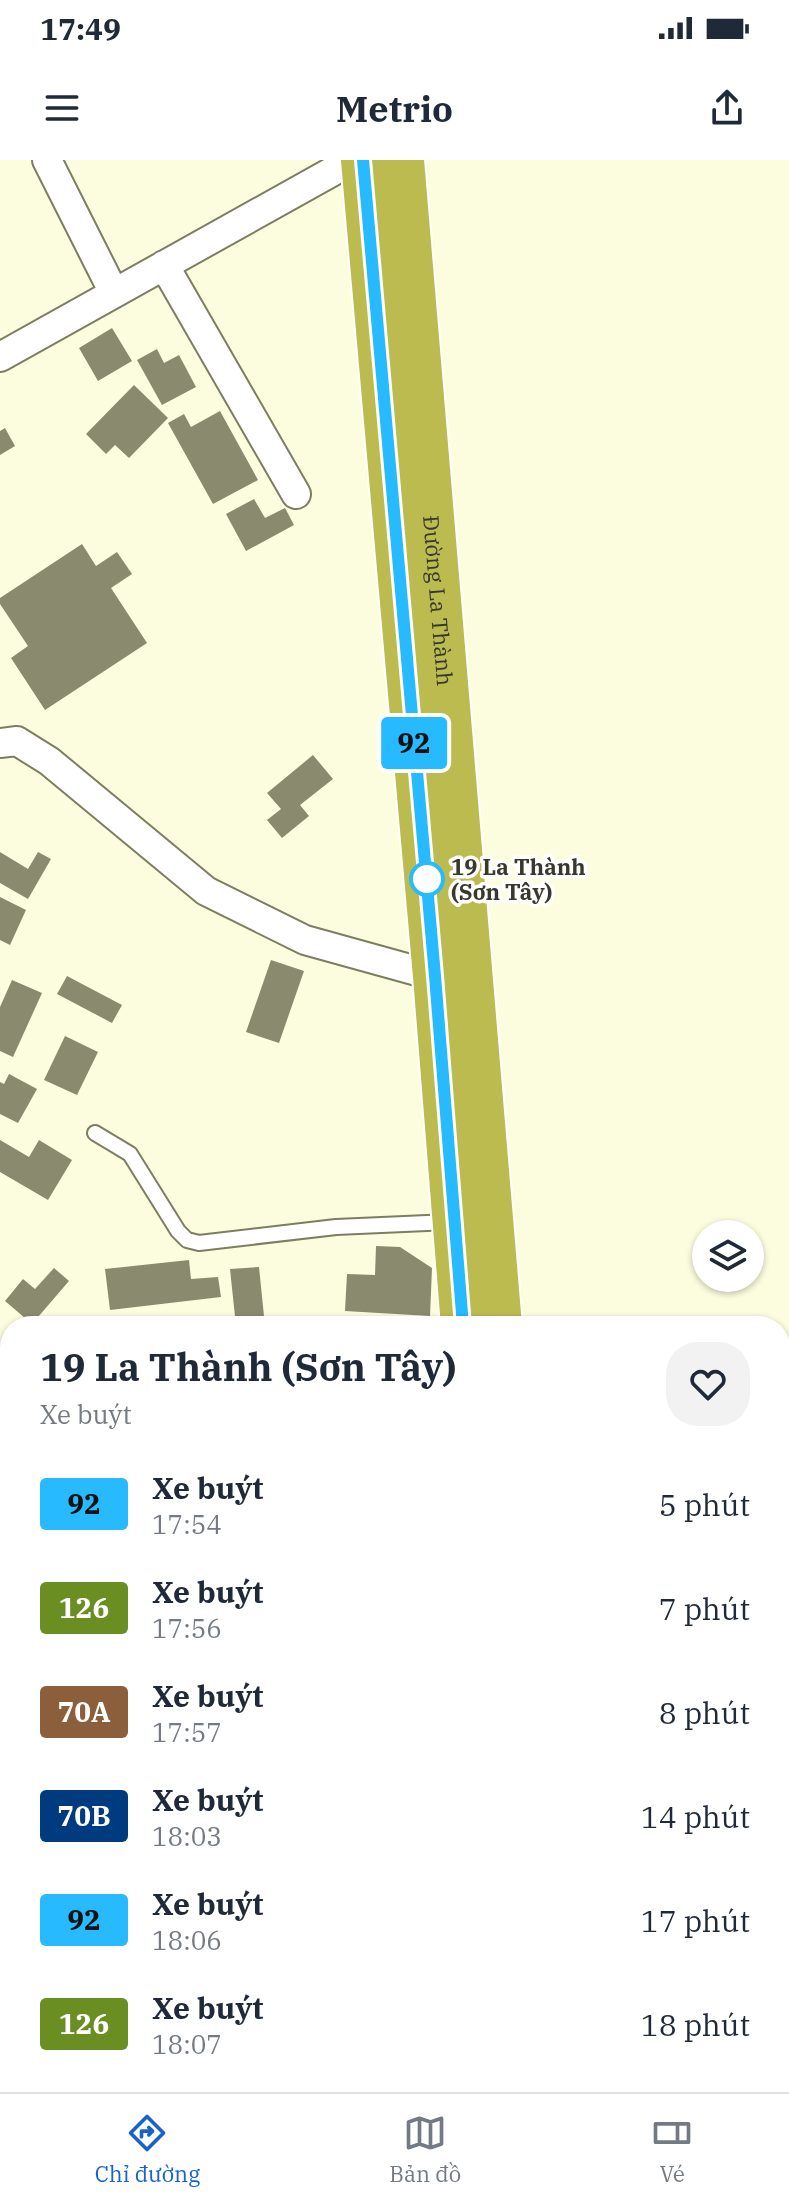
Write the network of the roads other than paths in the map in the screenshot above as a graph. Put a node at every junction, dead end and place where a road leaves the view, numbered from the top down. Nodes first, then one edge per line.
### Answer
1 (47, 160) edge
2 (353, 160) edge
3 (363, 160) edge
4 (402, 160) edge
5 (164, 265) junction
6 (114, 293) junction
7 (0, 357) edge
8 (296, 494) dead end
9 (0, 743) edge
10 (435, 976) junction
11 (95, 1133) dead end
12 (455, 1222) junction
13 (462, 1316) edge
14 (499, 1316) edge

1 - 6 street
2 - 5 street
3 - 10 highway, Đường La Thành
4 - 14 highway, Đường La Thành
5 - 6 street
5 - 8 street
6 - 7 street
9 - 10 street
10 - 12 highway, Đường La Thành
11 - 12 lane
12 - 13 highway, Đường La Thành

